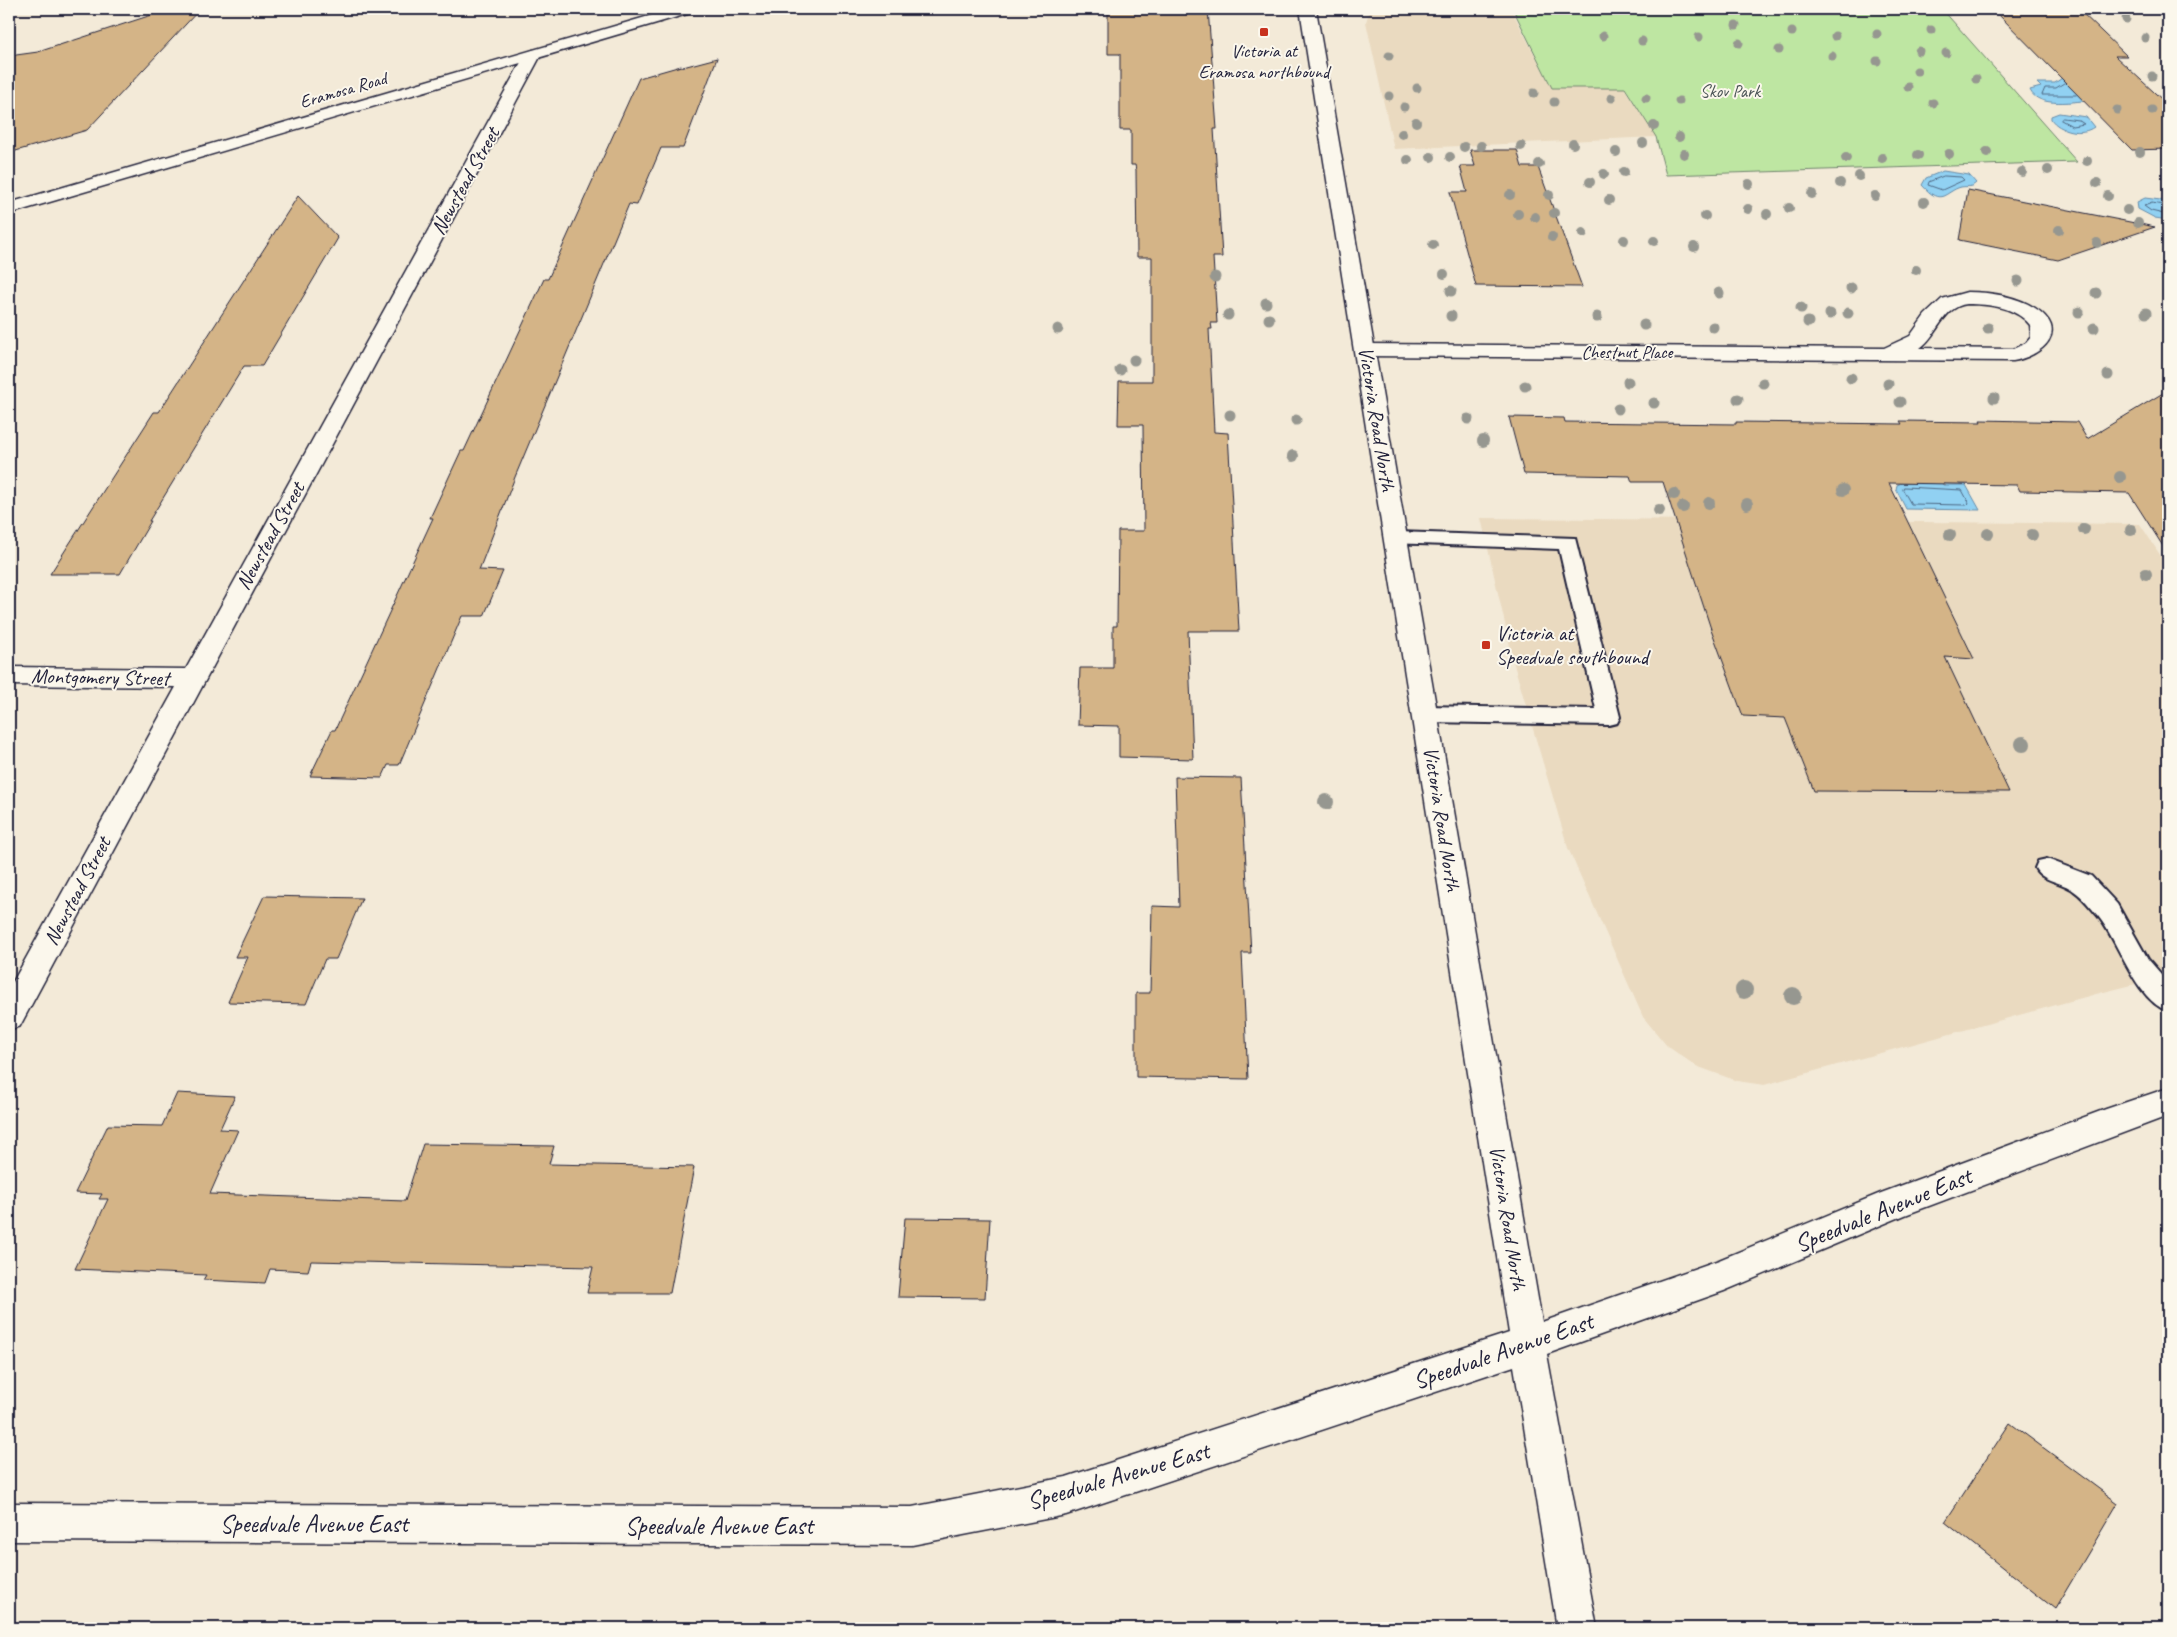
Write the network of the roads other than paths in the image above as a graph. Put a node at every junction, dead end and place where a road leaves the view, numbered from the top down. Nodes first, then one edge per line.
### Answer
1 (689, 9) edge
2 (1308, 9) edge
3 (2165, 9) edge
4 (2168, 12) edge
5 (533, 55) junction
6 (9, 209) edge
7 (1366, 350) junction
8 (1889, 353) junction
9 (1397, 538) junction
10 (9, 676) edge
11 (192, 678) junction
12 (1425, 714) junction
13 (2047, 868) dead end
14 (2168, 1000) edge
15 (9, 1017) edge
16 (2168, 1102) edge
17 (1528, 1344) junction
18 (9, 1522) edge
19 (1577, 1628) edge

1 - 5 main road, Eramosa Road
2 - 7 main road, Victoria Road North
3 - 4 main road
5 - 6 main road, Eramosa Road
5 - 11 main road, Newstead Street
7 - 8 main road, Chestnut Place
7 - 9 main road, Victoria Road North
8 - 8 main road, Chestnut Place
9 - 12 main road, Victoria Road North
9 - 12 lane
10 - 11 main road, Montgomery Street
11 - 15 main road, Newstead Street
12 - 17 main road, Victoria Road North
13 - 14 lane
16 - 17 main road, Speedvale Avenue East
17 - 18 main road, Speedvale Avenue East
17 - 19 main road, Victoria Road North

